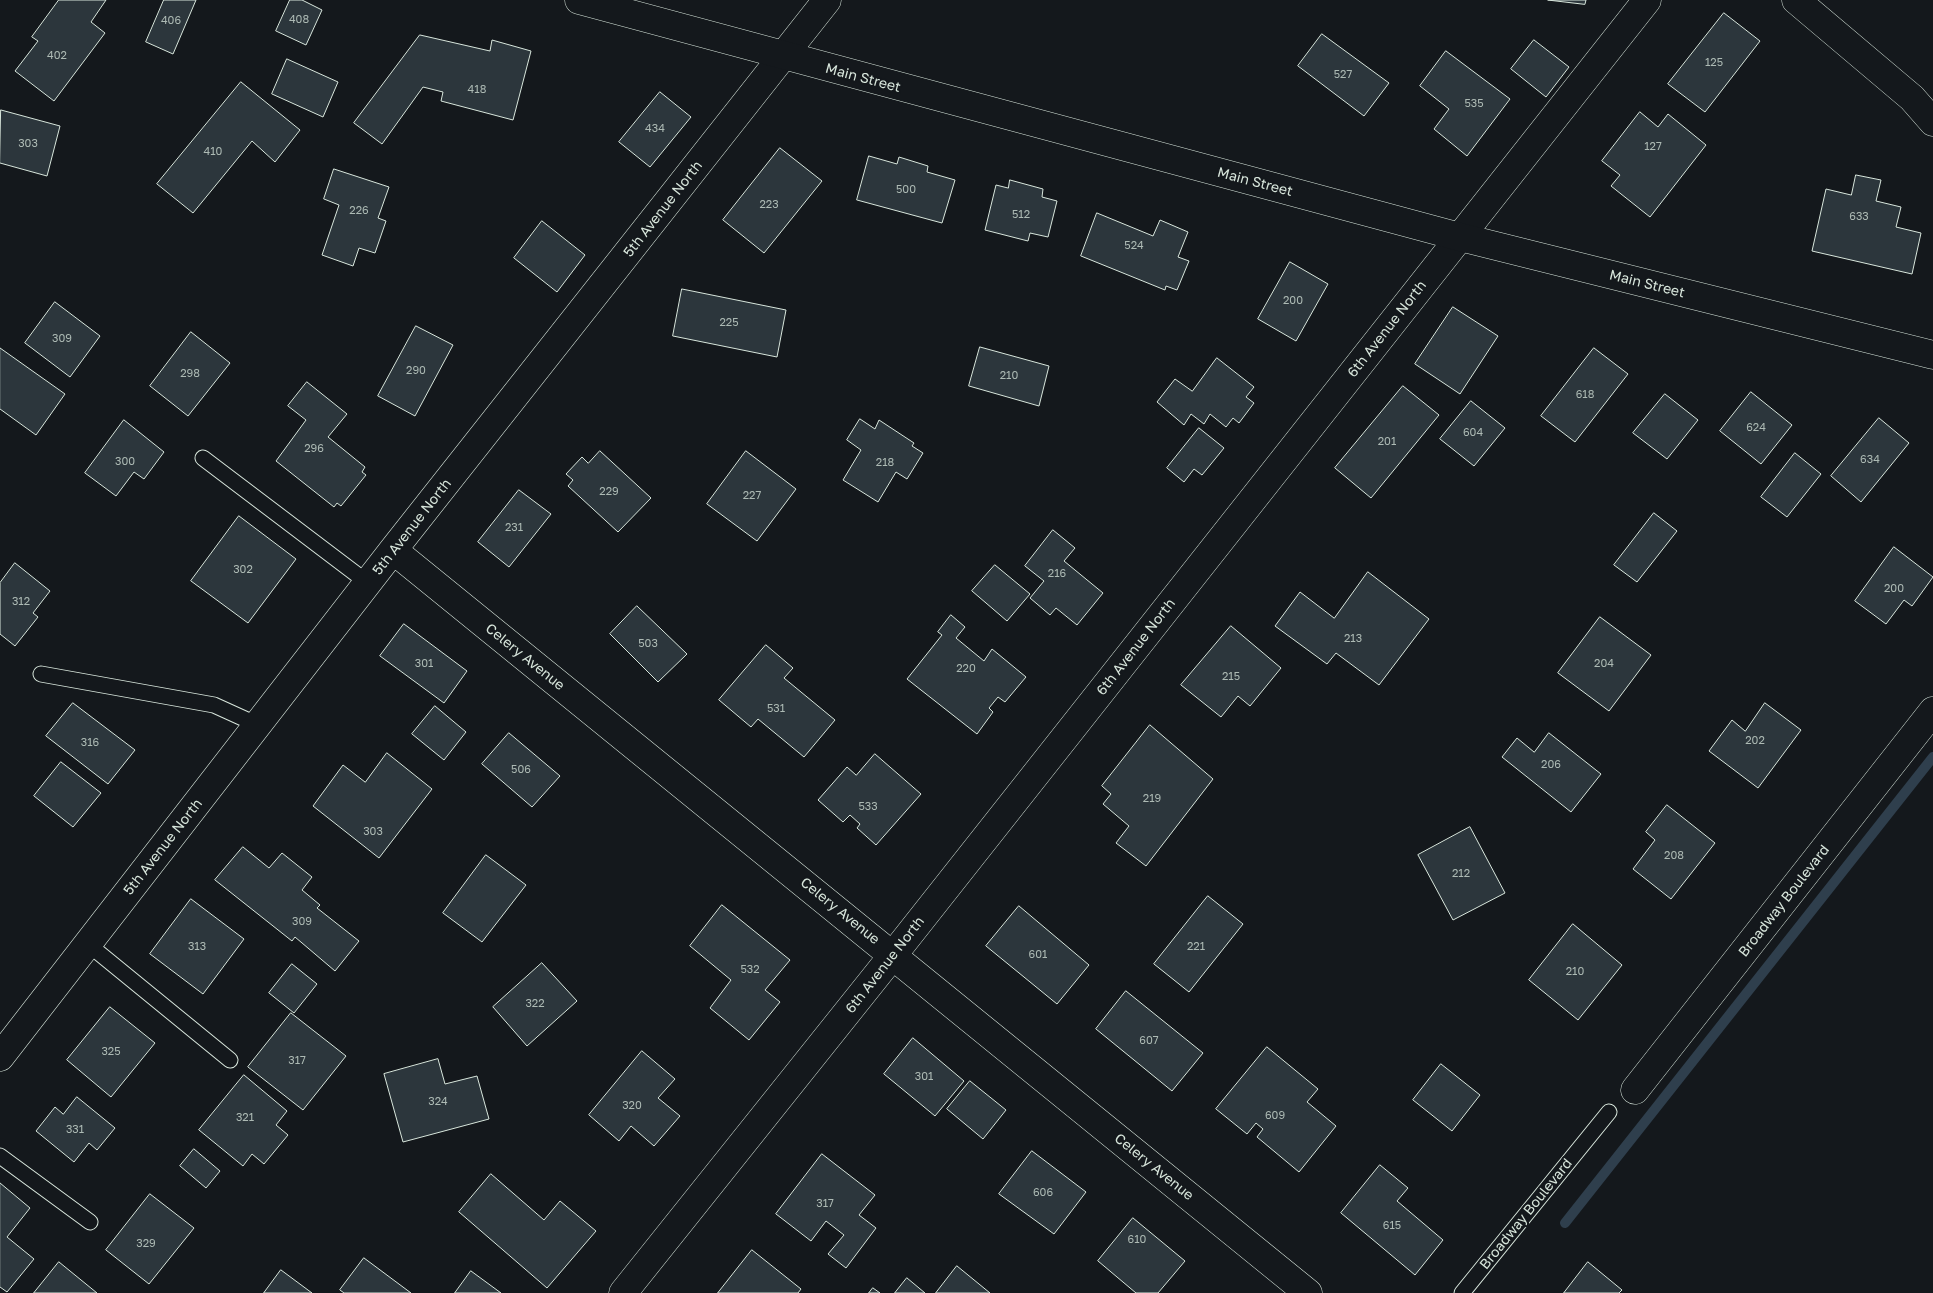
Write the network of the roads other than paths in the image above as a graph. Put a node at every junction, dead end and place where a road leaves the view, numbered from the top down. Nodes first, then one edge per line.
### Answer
1 (579, 0) edge
2 (827, 0) edge
3 (1647, 0) edge
4 (1796, 0) edge
5 (783, 56) junction
6 (1933, 122) edge
7 (1460, 237) junction
8 (1933, 355) edge
9 (203, 458) dead end
10 (393, 550) junction
11 (368, 583) junction
12 (41, 674) dead end
13 (1933, 712) edge
14 (258, 724) junction
15 (88, 944) junction
16 (893, 955) junction
17 (0, 1057) edge
18 (230, 1060) dead end
19 (1635, 1090) dead end
20 (1609, 1112) dead end
21 (0, 1156) edge
22 (90, 1222) dead end
23 (623, 1293) edge
24 (1308, 1293) edge
25 (1462, 1293) edge

1 - 5 street, Main Street
2 - 5 street, 5th Avenue North
3 - 7 street, 6th Avenue North
4 - 6 street
5 - 7 street, Main Street
5 - 10 street, 5th Avenue North
7 - 8 street, Main Street
7 - 16 street, 6th Avenue North
9 - 11 lane
10 - 11 street, 5th Avenue North
10 - 16 street, Celery Avenue
11 - 14 street, 5th Avenue North
12 - 14 lane
13 - 19 street, Broadway Boulevard
14 - 15 street, 5th Avenue North
15 - 17 street, 5th Avenue North
15 - 18 lane
16 - 23 street, 6th Avenue North
16 - 24 street, Celery Avenue
20 - 25 lane, Broadway Boulevard
21 - 22 lane

